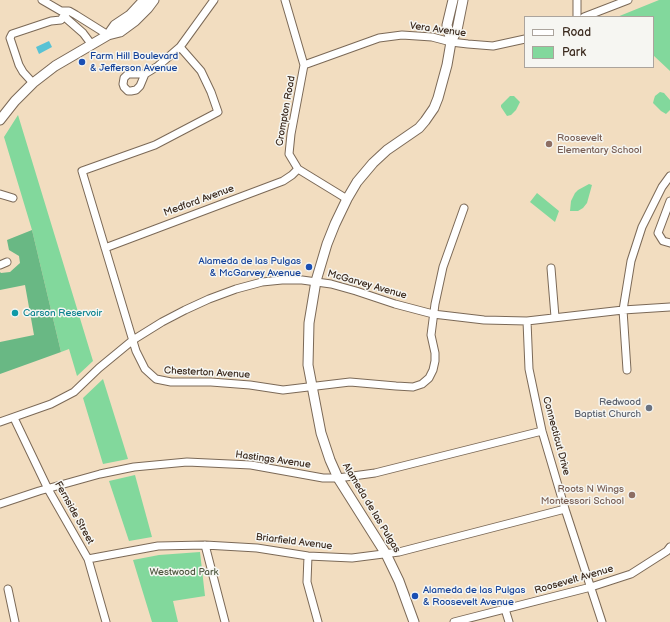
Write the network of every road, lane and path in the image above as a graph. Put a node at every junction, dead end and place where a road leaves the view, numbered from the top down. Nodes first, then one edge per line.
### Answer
1 (42, 0) edge
2 (144, 0) edge
3 (154, 0) edge
4 (214, 0) edge
5 (285, 0) edge
6 (453, 0) edge
7 (463, 0) edge
8 (577, 0) edge
9 (628, 0) edge
10 (63, 13) junction
11 (577, 16) edge
12 (587, 16) edge
13 (108, 35) junction
14 (524, 39) edge
15 (451, 42) junction
16 (92, 45) junction
17 (180, 47) junction
18 (304, 65) junction
19 (145, 74) dead end
20 (33, 83) junction
21 (0, 120) edge
22 (298, 169) junction
23 (670, 176) edge
24 (0, 194) edge
25 (13, 198) dead end
26 (347, 199) junction
27 (670, 202) edge
28 (464, 208) dead end
29 (670, 243) edge
30 (105, 248) junction
31 (551, 268) dead end
32 (316, 281) junction
33 (670, 307) edge
34 (623, 310) junction
35 (433, 314) junction
36 (556, 317) junction
37 (527, 321) junction
38 (133, 340) junction
39 (627, 370) dead end
40 (312, 387) junction
41 (14, 418) junction
42 (0, 422) edge
43 (542, 431) junction
44 (338, 478) junction
45 (48, 489) junction
46 (0, 504) edge
47 (565, 509) junction
48 (205, 545) junction
49 (669, 551) edge
50 (386, 554) junction
51 (308, 556) junction
52 (88, 559) junction
53 (591, 587) junction
54 (8, 589) dead end
55 (505, 609) junction
56 (15, 622) edge
57 (106, 622) edge
58 (226, 622) edge
59 (318, 622) edge
60 (414, 622) edge
61 (454, 622) edge
62 (509, 622) edge
63 (602, 622) edge

1 - 10 street
2 - 13 main road
3 - 13 main road
4 - 17 street
5 - 18 street, Crompton Road
6 - 15 main road, Alameda de las Pulgas
7 - 15 main road, Alameda de las Pulgas
8 - 11 street
9 - 12 street
10 - 13 street
10 - 16 street
10 - 20 street
13 - 16 main road
14 - 15 street, Vera Avenue
15 - 18 street, Vera Avenue
15 - 26 main road, Alameda de las Pulgas
16 - 20 main road
17 - 19 street
17 - 30 street, Chesterton Avenue
18 - 22 street, Crompton Road
20 - 21 main road
22 - 26 street
22 - 30 street, Medford Avenue
23 - 34 street
24 - 25 street
26 - 32 main road, Alameda de las Pulgas
27 - 29 street
28 - 35 street, Chesterton Avenue
30 - 38 street, Chesterton Avenue
31 - 36 street
32 - 35 street, McGarvey Avenue
32 - 38 street, McGarvey Avenue
32 - 40 main road, Alameda de las Pulgas
33 - 34 street, McGarvey Avenue
34 - 36 street, McGarvey Avenue
34 - 39 street
35 - 37 street, McGarvey Avenue
35 - 40 street, Chesterton Avenue
36 - 37 street, McGarvey Avenue
37 - 43 street, Connecticut Drive
38 - 40 street, Chesterton Avenue
38 - 41 street, McGarvey Avenue
40 - 44 main road, Alameda de las Pulgas
41 - 42 street, McGarvey Avenue
41 - 45 street, Fernside Street
43 - 44 street, Hastings Avenue
43 - 47 street, Connecticut Drive
44 - 45 street, Hastings Avenue
44 - 50 main road, Alameda de las Pulgas
45 - 46 street, Hastings Avenue
45 - 52 street, Fernside Street
47 - 50 street, Briarfield Avenue
47 - 53 street, Connecticut Drive
48 - 51 street, Briarfield Avenue
48 - 52 street, Briarfield Avenue
48 - 58 street
49 - 53 street, Roosevelt Avenue
50 - 51 street, Briarfield Avenue
50 - 60 main road, Alameda de las Pulgas
51 - 59 street
52 - 57 street, Fernside Street
53 - 55 street, Roosevelt Avenue
53 - 63 street, Connecticut Drive
54 - 56 street
55 - 61 street, Roosevelt Avenue
55 - 62 street

